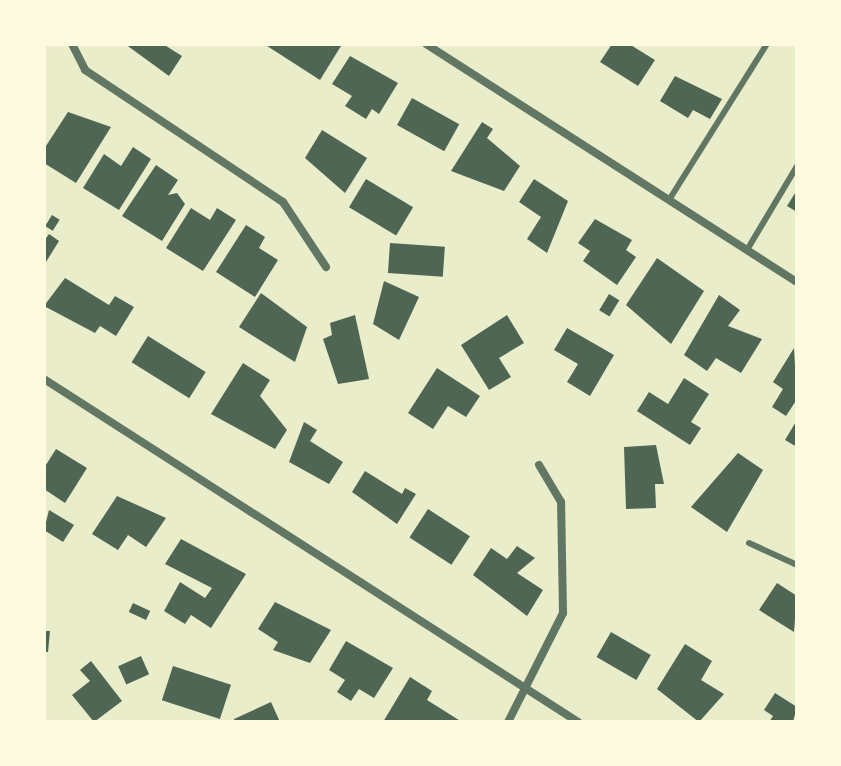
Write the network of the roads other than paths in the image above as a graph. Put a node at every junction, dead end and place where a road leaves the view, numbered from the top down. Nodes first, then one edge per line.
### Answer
1 (72, 44) edge
2 (426, 44) edge
3 (767, 44) edge
4 (797, 166) edge
5 (669, 200) junction
6 (747, 250) junction
7 (326, 267) dead end
8 (797, 282) edge
9 (44, 379) edge
10 (539, 465) dead end
11 (749, 543) dead end
12 (797, 565) edge
13 (527, 690) junction
14 (508, 722) edge
15 (578, 722) edge

1 - 7 street
2 - 5 street
3 - 5 lane
4 - 6 lane
5 - 6 street
6 - 8 street
9 - 13 street
10 - 13 street
11 - 12 lane
13 - 14 street
13 - 15 street

